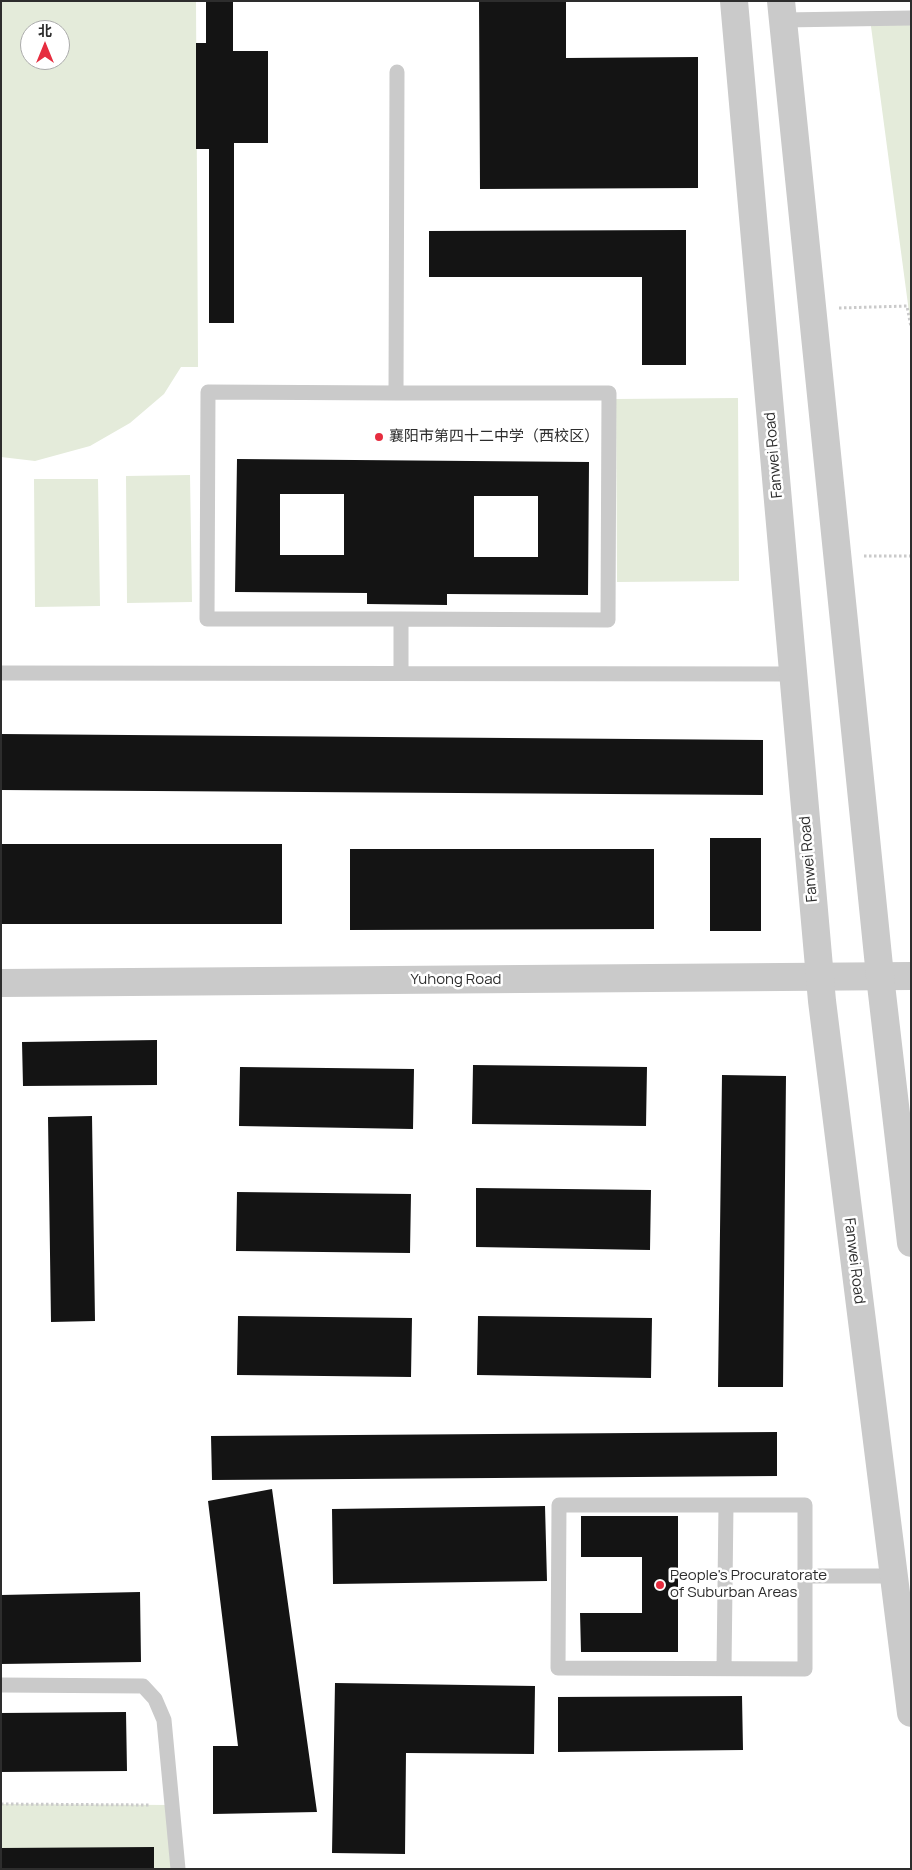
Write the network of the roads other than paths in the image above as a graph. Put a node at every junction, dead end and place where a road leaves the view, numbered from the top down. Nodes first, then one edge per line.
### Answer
1 (734, 1) edge
2 (782, 11) edge
3 (911, 18) edge
4 (397, 72) dead end
5 (396, 393) junction
6 (401, 619) junction
7 (1, 673) edge
8 (401, 673) junction
9 (793, 674) junction
10 (880, 976) junction
11 (911, 976) edge
12 (820, 977) junction
13 (1, 983) edge
14 (911, 1243) edge
15 (726, 1505) junction
16 (805, 1576) junction
17 (894, 1576) junction
18 (724, 1668) junction
19 (1, 1685) edge
20 (911, 1713) edge
21 (178, 1869) edge

1 - 9 street, Fanwei Road
2 - 3 lane
2 - 10 street
4 - 5 lane
5 - 6 lane
5 - 6 lane
6 - 8 lane
7 - 8 lane
8 - 9 lane
9 - 12 street, Fanwei Road
10 - 11 street, Yuhong Road
10 - 12 street, Yuhong Road
10 - 14 street
12 - 13 street, Yuhong Road
12 - 17 street, Fanwei Road
15 - 16 lane
15 - 18 lane
15 - 18 lane
16 - 17 lane
16 - 18 lane
17 - 20 street, Fanwei Road
19 - 21 lane

